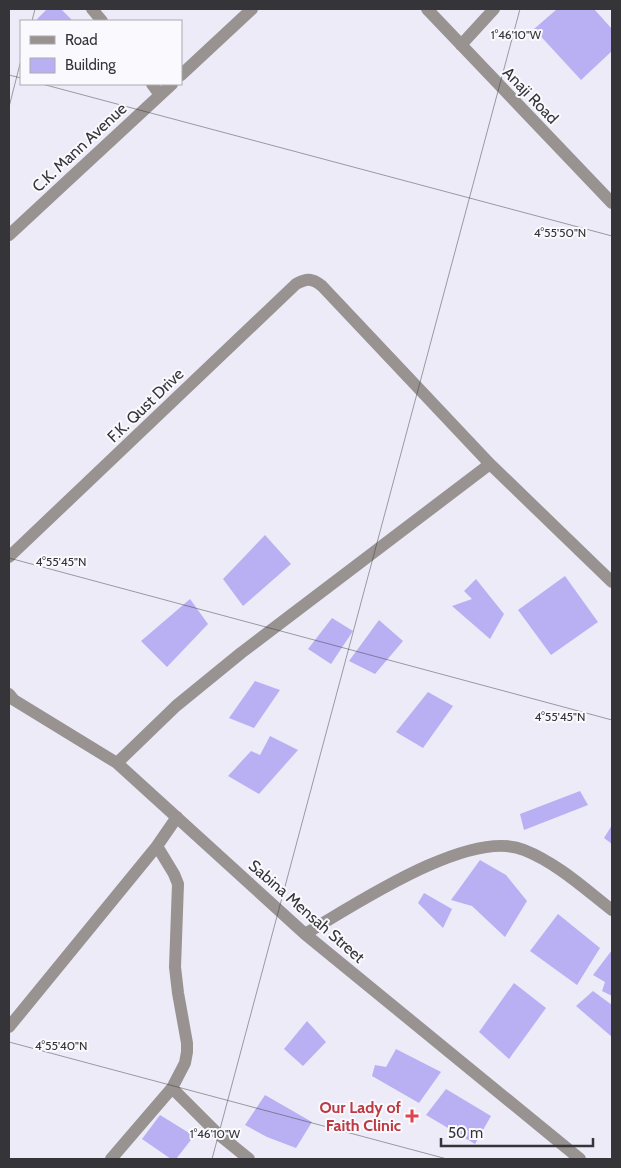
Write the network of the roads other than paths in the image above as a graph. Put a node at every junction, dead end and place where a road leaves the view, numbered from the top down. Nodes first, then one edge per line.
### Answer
1 (92, 9) edge
2 (252, 9) edge
3 (427, 9) edge
4 (494, 9) edge
5 (101, 20) edge
6 (461, 46) junction
7 (182, 74) edge
8 (153, 85) edge
9 (171, 85) edge
10 (160, 95) junction
11 (612, 204) edge
12 (9, 235) edge
13 (490, 464) junction
14 (9, 557) edge
15 (612, 582) edge
16 (11, 699) edge
17 (117, 763) junction
18 (177, 817) junction
19 (157, 846) junction
20 (612, 910) edge
21 (305, 934) junction
22 (9, 1027) edge
23 (172, 1088) junction
24 (111, 1159) edge
25 (249, 1159) edge
26 (580, 1159) edge

1 - 5 street
2 - 7 street
3 - 6 street, Anaji Road
4 - 6 street
6 - 11 street, Anaji Road
8 - 10 street
9 - 10 street, C.K. Mann Avenue
10 - 12 street, C.K. Mann Avenue
13 - 14 street, F.K. Qust Drive
13 - 15 street
13 - 17 street
16 - 17 street, Sabina Mensah Street
17 - 18 street, Sabina Mensah Street
18 - 19 street
18 - 21 street, Sabina Mensah Street
19 - 22 street
19 - 23 street
20 - 21 street
21 - 26 street, Sabina Mensah Street
23 - 24 street
23 - 25 street

